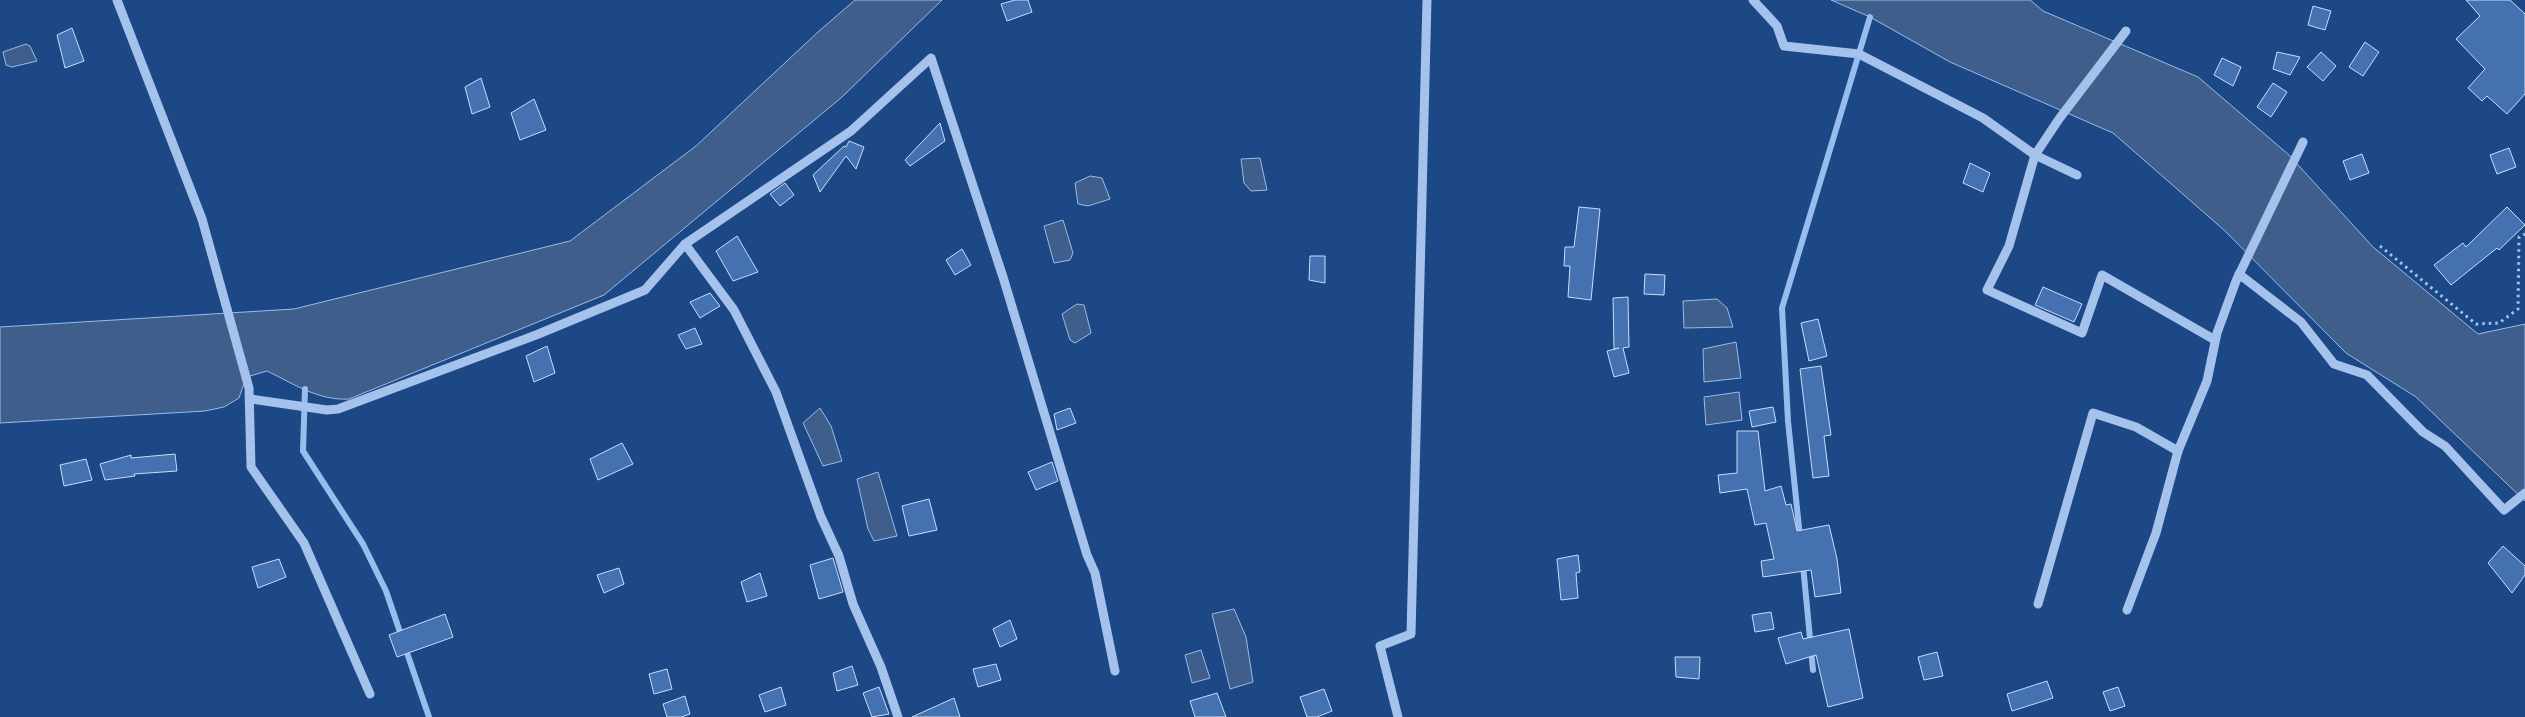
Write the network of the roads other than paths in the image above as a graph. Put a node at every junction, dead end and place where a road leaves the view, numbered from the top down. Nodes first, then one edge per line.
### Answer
1 (117, 0) edge
2 (1426, 0) edge
3 (1753, 0) edge
4 (2123, 35) dead end
5 (2304, 142) dead end
6 (2035, 154) junction
7 (2077, 175) dead end
8 (685, 244) junction
9 (2239, 274) junction
10 (2215, 340) junction
11 (251, 399) junction
12 (2178, 451) junction
13 (2525, 493) edge
14 (2038, 604) dead end
15 (2127, 610) dead end
16 (1115, 671) dead end
17 (370, 694) dead end
18 (898, 717) edge
19 (1398, 717) edge

1 - 11 street
2 - 19 street
3 - 6 street
4 - 6 street
5 - 9 street
6 - 7 street
6 - 10 street
8 - 11 street
8 - 16 street
8 - 18 street
9 - 10 street
9 - 13 street
10 - 12 street
11 - 17 street
12 - 14 street
12 - 15 street

